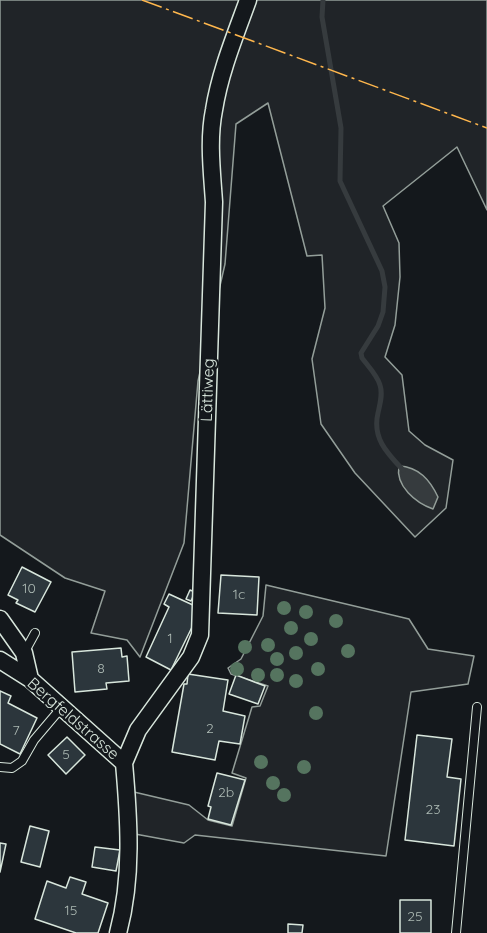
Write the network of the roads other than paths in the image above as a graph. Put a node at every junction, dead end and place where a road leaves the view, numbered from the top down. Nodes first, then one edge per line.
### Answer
1 (248, 0) edge
2 (0, 619) edge
3 (34, 633) dead end
4 (24, 653) junction
5 (0, 660) edge
6 (30, 679) junction
7 (62, 707) junction
8 (477, 707) dead end
9 (124, 763) junction
10 (0, 767) edge
11 (118, 933) edge
12 (456, 933) edge

1 - 9 street, Lättiweg
2 - 4 street
3 - 4 lane
4 - 6 street
5 - 6 street, Bergfeldstrasse
6 - 7 street, Bergfeldstrasse
7 - 9 street, Bergfeldstrasse
7 - 10 lane
8 - 12 lane
9 - 11 street, Bergfeldstrasse

